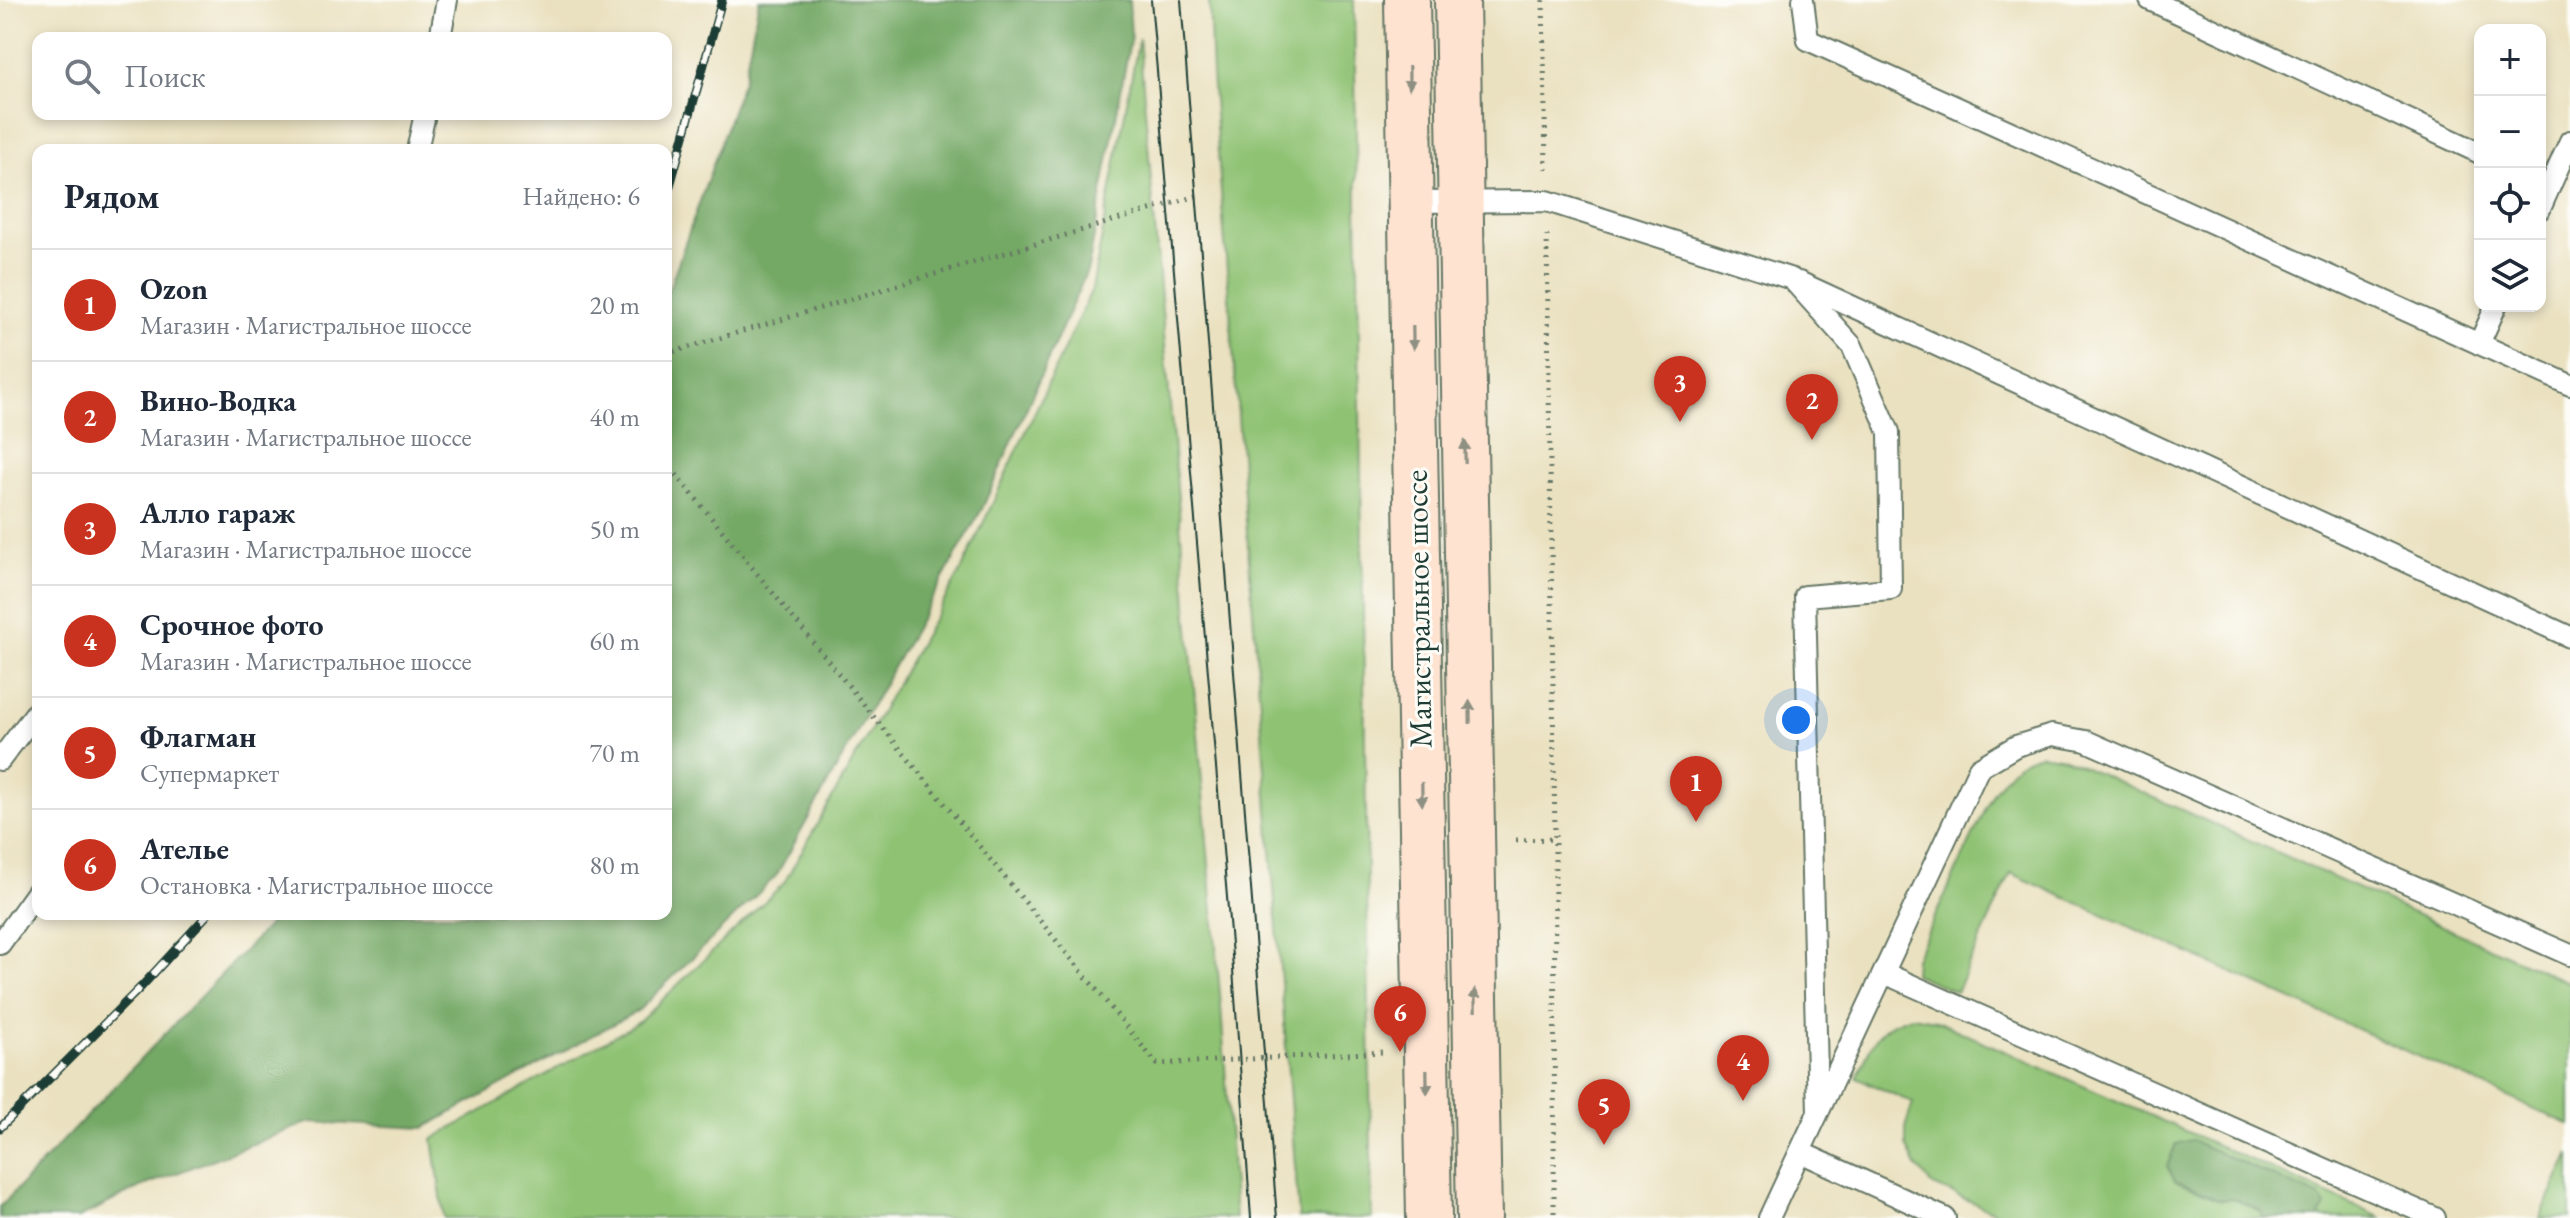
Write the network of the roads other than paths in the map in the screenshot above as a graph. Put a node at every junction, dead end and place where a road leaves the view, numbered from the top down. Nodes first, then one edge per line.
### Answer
1 (447, 0) edge
2 (1407, 0) edge
3 (1457, 0) edge
4 (1803, 0) edge
5 (2150, 0) edge
6 (441, 32) edge
7 (424, 120) edge
8 (2570, 141) edge
9 (418, 144) edge
10 (2474, 150) edge
11 (2546, 181) edge
12 (1460, 201) junction
13 (1411, 202) junction
14 (1792, 279) junction
15 (2493, 312) edge
16 (2479, 344) junction
17 (2570, 385) edge
18 (2570, 637) edge
19 (32, 718) edge
20 (0, 760) edge
21 (32, 899) edge
22 (0, 944) edge
23 (2570, 955) edge
24 (1884, 973) junction
25 (1818, 1113) junction
26 (1800, 1152) junction
27 (1429, 1218) edge
28 (1479, 1218) edge
29 (1769, 1218) edge
30 (1945, 1218) edge
31 (2435, 1218) edge

1 - 6 lane
2 -> 13 main road, Магистральное шоссе
3 - 12 main road, Магистральное шоссе
4 - 16 lane
5 - 10 lane
7 - 9 lane
8 - 11 lane
12 - 13 lane
12 - 14 lane
28 -> 12 main road, Магистральное шоссе
13 -> 27 main road, Магистральное шоссе
14 - 18 lane
14 - 25 lane
15 - 16 lane
16 - 17 lane
19 - 20 lane
21 - 22 lane
23 - 24 lane
24 - 25 lane
24 - 31 lane
25 - 26 lane
26 - 29 lane
26 - 30 lane

